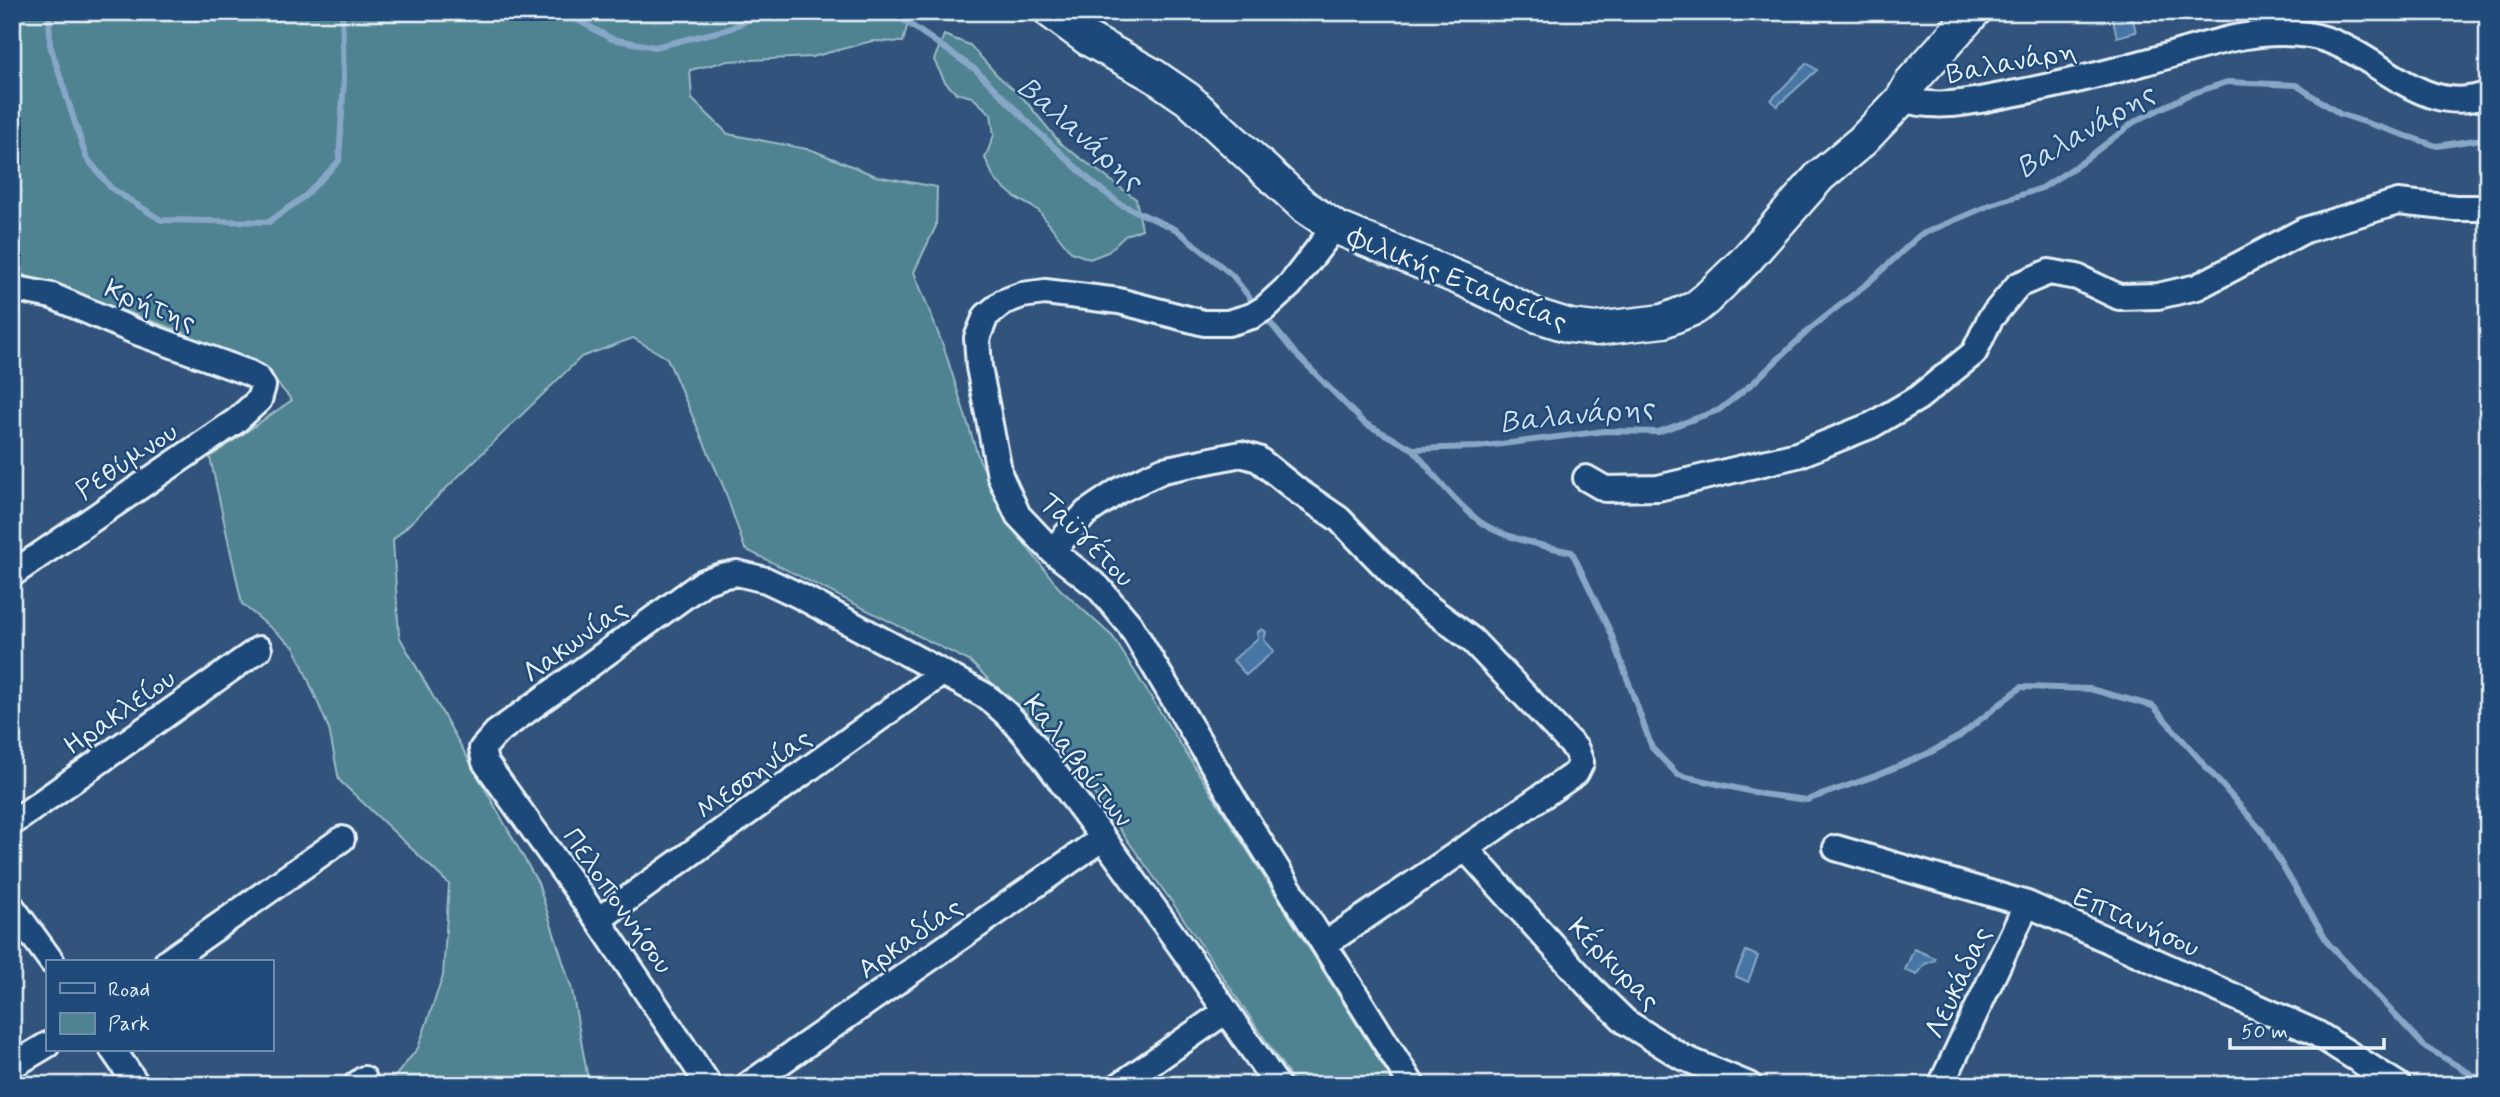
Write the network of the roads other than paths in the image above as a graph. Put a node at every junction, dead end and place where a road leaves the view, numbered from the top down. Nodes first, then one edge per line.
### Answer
1 (1051, 12) edge
2 (1975, 12) edge
3 (2488, 94) edge
4 (1902, 99) junction
5 (2488, 208) edge
6 (1335, 227) junction
7 (12, 288) edge
8 (263, 386) joint
9 (1586, 478) dead end
10 (1052, 551) junction
11 (12, 574) edge
12 (704, 582) joint
13 (259, 649) dead end
14 (942, 673) junction
15 (482, 749) joint
16 (12, 823) edge
17 (1103, 838) junction
18 (342, 839) dead end
19 (1465, 848) junction
20 (1836, 848) dead end
21 (2027, 904) junction
22 (12, 907) edge
23 (598, 920) junction
24 (1325, 944) junction
25 (51, 960) edge
26 (170, 960) edge
27 (1226, 1011) junction
28 (46, 1046) edge
29 (114, 1052) edge
30 (12, 1066) edge
31 (137, 1085) edge
32 (709, 1085) edge
33 (748, 1085) edge
34 (1120, 1085) edge
35 (1277, 1085) edge
36 (1412, 1085) edge
37 (1749, 1085) edge
38 (1941, 1085) edge
39 (2398, 1085) edge

1 - 6 main road, Φιλικής Εταιρείας
2 - 4 main road, Φιλικής Εταιρείας
3 - 4 street, Βαλανάρη
4 - 6 main road, Φιλικής Εταιρείας
5 - 9 street
6 - 10 street, Ταϋγέτου
7 - 8 street, Κρήτης
8 - 11 street, Ρεθύμνου
10 - 19 street
10 - 24 street, Ταϋγέτου
12 - 14 street, Καλαβρύτων
12 - 15 street, Λακωνίας
13 - 16 street, Ηρακλείου
14 - 17 street, Καλαβρύτων
14 - 23 street, Μεσσηνίας
15 - 23 street, Πελοποννήσου
17 - 27 street, Καλαβρύτων
17 - 33 street, Αρκαδίας
18 - 26 street
19 - 24 street
19 - 37 street, Κέρκυρας
20 - 21 street, Επτανήσου
21 - 38 street, Λευκάδας
21 - 39 street, Επτανήσου
22 - 25 street
23 - 32 street, Πελοποννήσου
24 - 36 street, Ταϋγέτου
27 - 34 street
27 - 35 street, Καλαβρύτων
28 - 30 street
29 - 31 street

